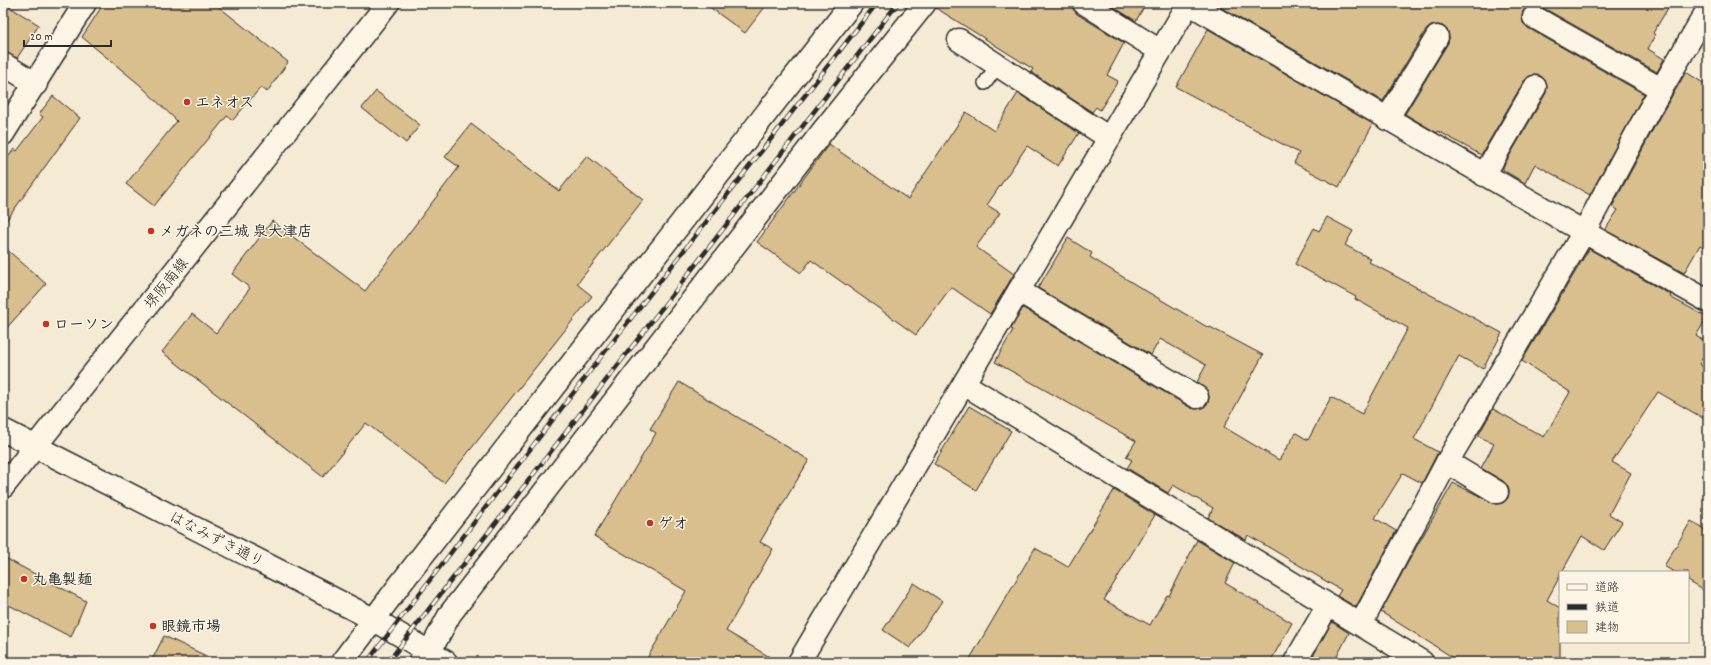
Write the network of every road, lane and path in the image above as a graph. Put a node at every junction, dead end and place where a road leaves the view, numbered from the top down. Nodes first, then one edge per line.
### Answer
1 (85, 3) edge
2 (388, 3) edge
3 (852, 3) edge
4 (925, 3) edge
5 (1084, 3) edge
6 (1189, 3) edge
7 (1708, 9) edge
8 (1534, 17) dead end
9 (1437, 37) dead end
10 (959, 40) dead end
11 (1160, 51) junction
12 (3, 64) edge
13 (998, 65) junction
14 (985, 83) dead end
15 (36, 84) junction
16 (1535, 87) dead end
17 (1661, 89) junction
18 (1387, 119) junction
19 (3, 134) edge
20 (1109, 138) junction
21 (1484, 175) junction
22 (1584, 232) junction
23 (1019, 291) junction
24 (1708, 301) edge
25 (964, 384) junction
26 (1197, 397) dead end
27 (3, 430) edge
28 (35, 446) junction
29 (1447, 462) junction
30 (3, 487) edge
31 (1497, 492) dead end
32 (1328, 605) junction
33 (373, 619) junction
34 (1361, 624) junction
35 (432, 659) edge
36 (342, 662) edge
37 (799, 662) edge
38 (1295, 662) edge
39 (1422, 662) edge

1 - 15 street
2 - 28 street, 堺阪南線
3 - 33 street
4 - 35 street
5 - 11 street
6 - 11 street
6 - 18 street
7 - 17 street
8 - 17 street
9 - 18 street
10 - 13 street
11 - 20 street
12 - 15 street
13 - 14 lane
13 - 20 street
15 - 19 street
16 - 21 street
17 - 22 street
18 - 21 street
20 - 23 street
21 - 22 street
22 - 24 street
22 - 29 street
23 - 25 street
23 - 26 street
25 - 32 street
25 - 37 street
27 - 28 street, はなみずき通り
28 - 30 street, 堺阪南線
28 - 33 street, はなみずき通り
29 - 31 street
29 - 34 street
32 - 34 street
32 - 38 street
33 - 35 street, はなみずき通り
33 - 36 street
34 - 39 street

